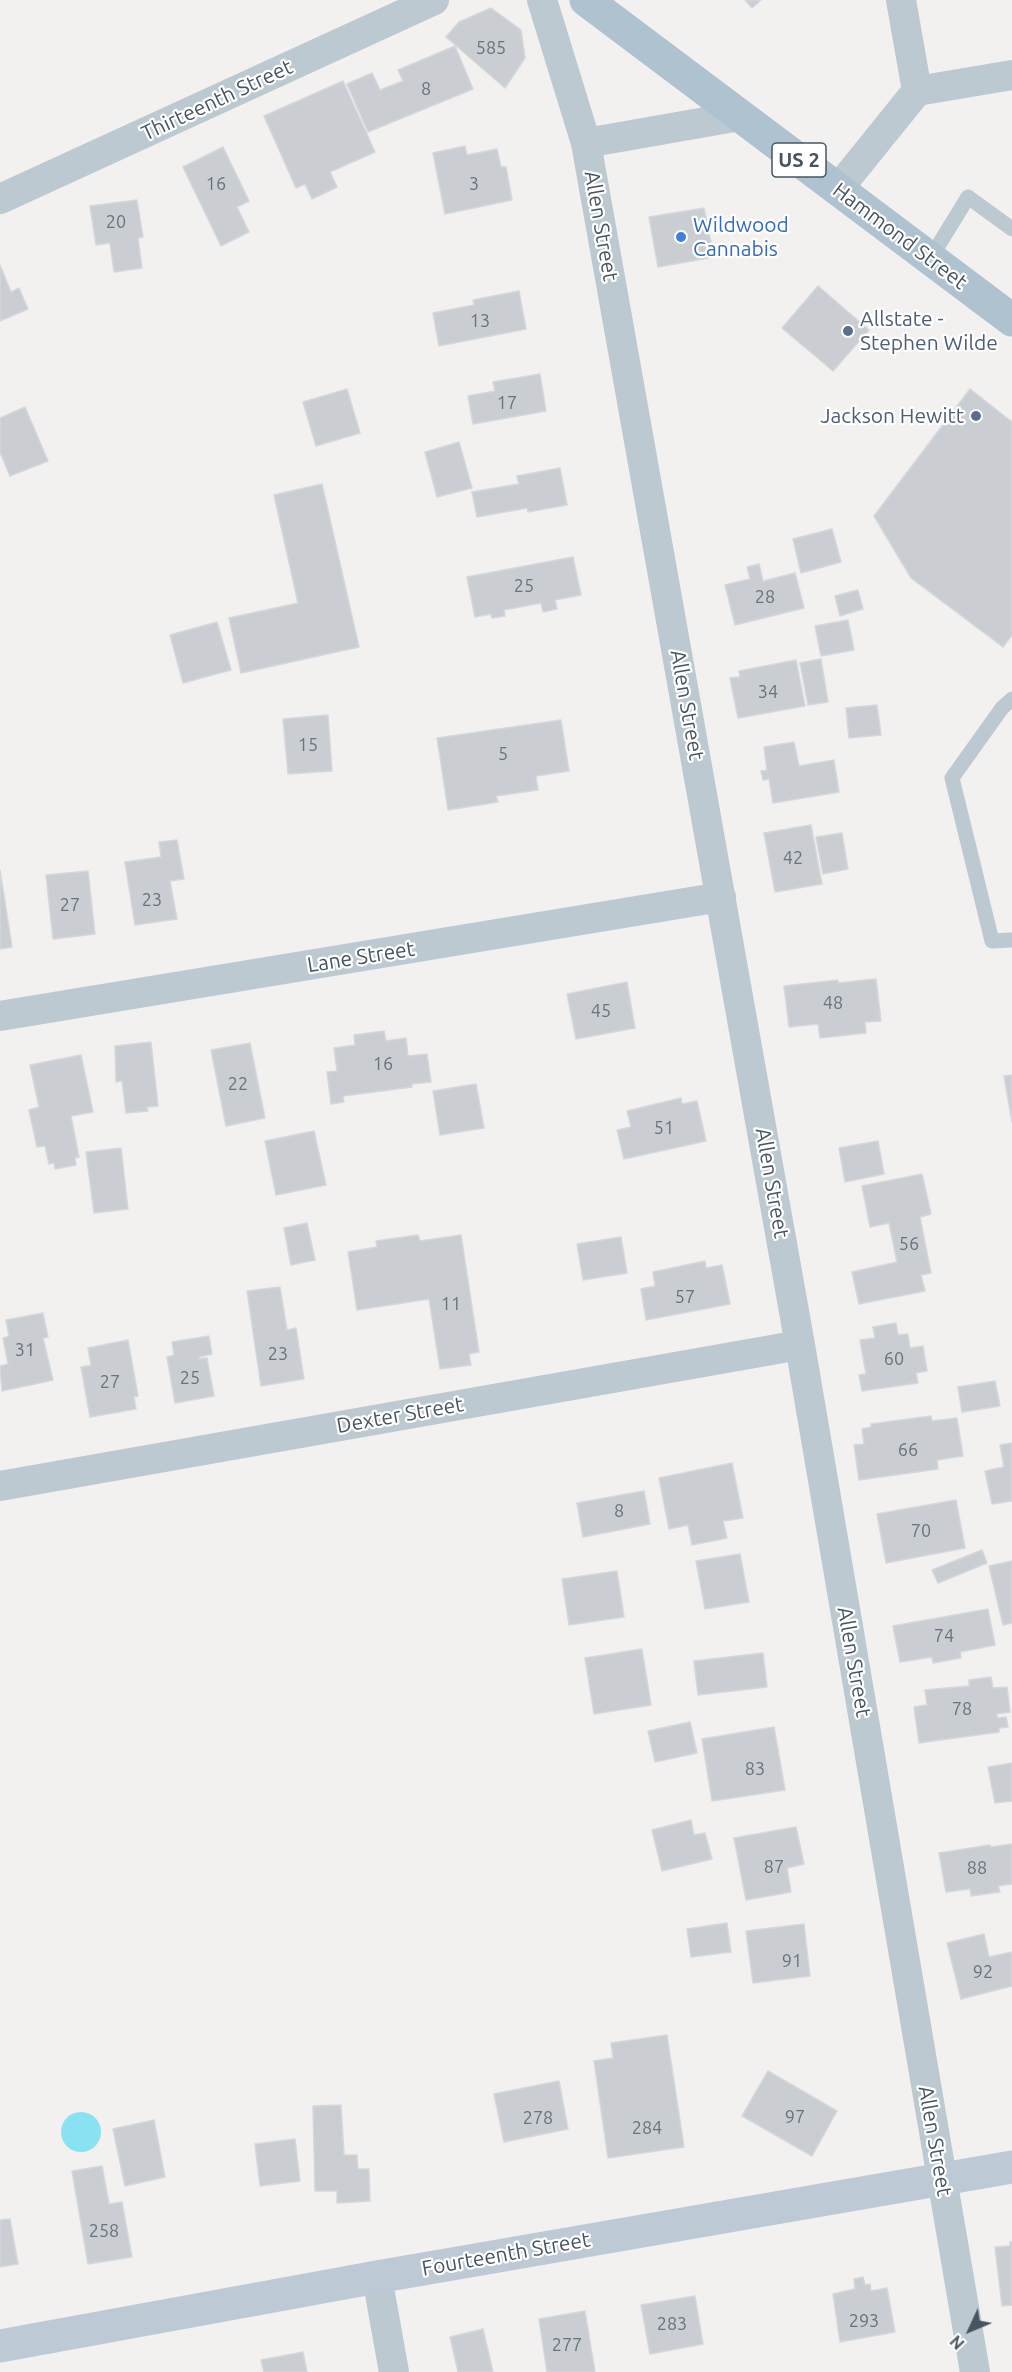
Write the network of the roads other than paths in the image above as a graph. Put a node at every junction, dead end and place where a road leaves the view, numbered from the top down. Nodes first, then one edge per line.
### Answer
1 (434, 0) edge
2 (542, 0) edge
3 (586, 0) edge
4 (901, 0) edge
5 (1012, 75) edge
6 (917, 91) junction
7 (740, 116) junction
8 (586, 142) junction
9 (838, 189) junction
10 (0, 199) edge
11 (1012, 229) edge
12 (930, 259) junction
13 (1012, 320) edge
14 (1012, 699) edge
15 (722, 897) junction
16 (1012, 940) edge
17 (0, 1016) edge
18 (800, 1345) junction
19 (0, 1486) edge
20 (1012, 2167) edge
21 (941, 2178) junction
22 (377, 2277) junction
23 (0, 2346) edge
24 (393, 2372) edge
25 (975, 2372) edge

1 - 10 street, Thirteenth Street
2 - 8 street, Allen Street
3 - 7 main road, Hammond Street / US 2
4 - 6 street
5 - 6 street
6 - 9 street
7 - 8 street
7 - 9 main road, Hammond Street / US 2
8 - 15 street, Allen Street
9 - 12 main road, Hammond Street / US 2
11 - 12 lane
12 - 13 main road, Hammond Street / US 2
14 - 16 lane
15 - 17 street, Lane Street
15 - 18 street, Allen Street
18 - 19 street, Dexter Street
18 - 21 street, Allen Street
20 - 21 street, Fourteenth Street
21 - 22 street, Fourteenth Street
21 - 25 street, Allen Street
22 - 23 street, Fourteenth Street
22 - 24 street

